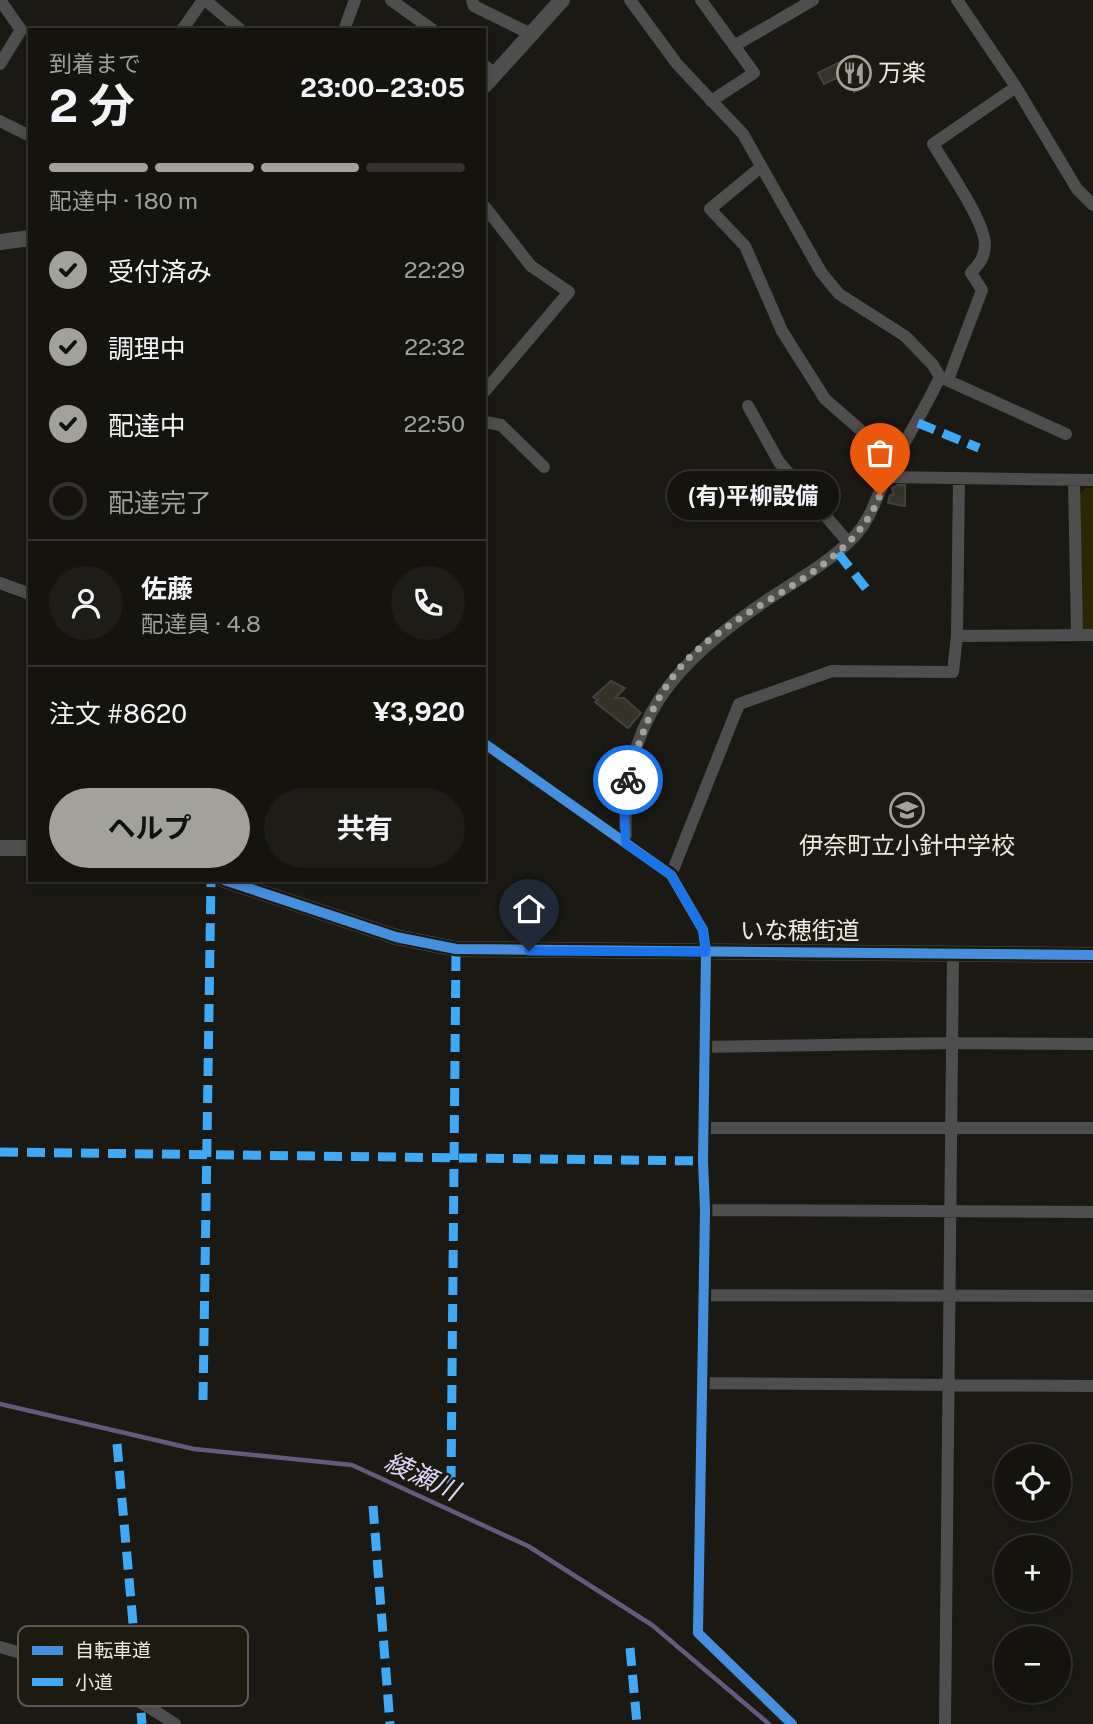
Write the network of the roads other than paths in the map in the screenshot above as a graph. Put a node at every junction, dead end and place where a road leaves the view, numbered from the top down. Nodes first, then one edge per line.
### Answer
1 (0, 0) edge
2 (204, 0) edge
3 (355, 0) edge
4 (391, 0) edge
5 (472, 0) edge
6 (562, 0) edge
7 (630, 0) edge
8 (813, 0) edge
9 (957, 0) edge
10 (705, 1) edge
11 (183, 28) edge
12 (239, 28) edge
13 (345, 28) edge
14 (430, 28) edge
15 (533, 35) junction
16 (734, 46) junction
17 (0, 64) edge
18 (489, 75) edge
19 (1016, 87) junction
20 (711, 101) junction
21 (0, 121) edge
22 (28, 135) edge
23 (761, 167) junction
24 (1093, 205) edge
25 (486, 208) edge
26 (28, 238) edge
27 (0, 242) edge
28 (944, 379) junction
29 (486, 390) edge
30 (748, 405) dead end
31 (486, 422) edge
32 (1066, 433) dead end
33 (896, 461) junction
34 (544, 467) dead end
35 (887, 477) junction
36 (959, 478) junction
37 (1074, 480) junction
38 (1093, 481) edge
39 (848, 542) junction
40 (0, 583) edge
41 (28, 593) edge
42 (1077, 635) junction
43 (1093, 635) edge
44 (957, 636) junction
45 (486, 745) edge
46 (626, 844) junction
47 (0, 848) edge
48 (28, 848) edge
49 (671, 875) junction
50 (229, 882) edge
51 (706, 952) junction
52 (953, 954) junction
53 (1093, 955) edge
54 (951, 1043) junction
55 (1093, 1044) edge
56 (704, 1047) junction
57 (703, 1128) junction
58 (1093, 1128) edge
59 (952, 1129) junction
60 (705, 1210) junction
61 (952, 1212) junction
62 (1093, 1212) edge
63 (702, 1295) junction
64 (950, 1296) junction
65 (1093, 1296) edge
66 (701, 1383) junction
67 (949, 1386) junction
68 (1093, 1386) edge
69 (0, 1647) edge
70 (18, 1652) edge
71 (149, 1706) edge
72 (175, 1724) edge
73 (792, 1724) edge
74 (945, 1724) edge

1 - 17 street
2 - 11 street
2 - 12 street
3 - 13 street
4 - 14 street
5 - 15 street
6 - 15 street
7 - 20 street
8 - 16 street
9 - 19 street
10 - 16 street
15 - 18 street
16 - 20 street
19 - 24 street
19 - 28 street
20 - 23 street
21 - 22 street
23 - 28 street
23 - 33 street
25 - 29 street
26 - 27 street
28 - 32 street
28 - 33 street
30 - 39 street
31 - 34 street
33 - 35 street
35 - 36 street
35 - 39 street
36 - 37 street
36 - 44 street
37 - 38 street
37 - 42 street
39 - 46 street
40 - 41 street
42 - 43 street
42 - 44 street
44 - 49 street
45 - 46 street
46 - 49 street
47 - 48 street
49 - 51 street
50 - 51 street, いな穂街道
51 - 52 street, いな穂街道
51 - 56 street
52 - 53 street, いな穂街道
52 - 54 street
54 - 55 street
54 - 56 street
54 - 59 street
56 - 57 street
57 - 59 street
57 - 60 street
58 - 59 street
59 - 61 street
60 - 61 street
60 - 63 street
61 - 62 street
61 - 64 street
63 - 64 street
63 - 66 street
64 - 65 street
64 - 67 street
66 - 67 street
66 - 73 street
67 - 68 street
67 - 74 street
69 - 70 street
71 - 72 street

